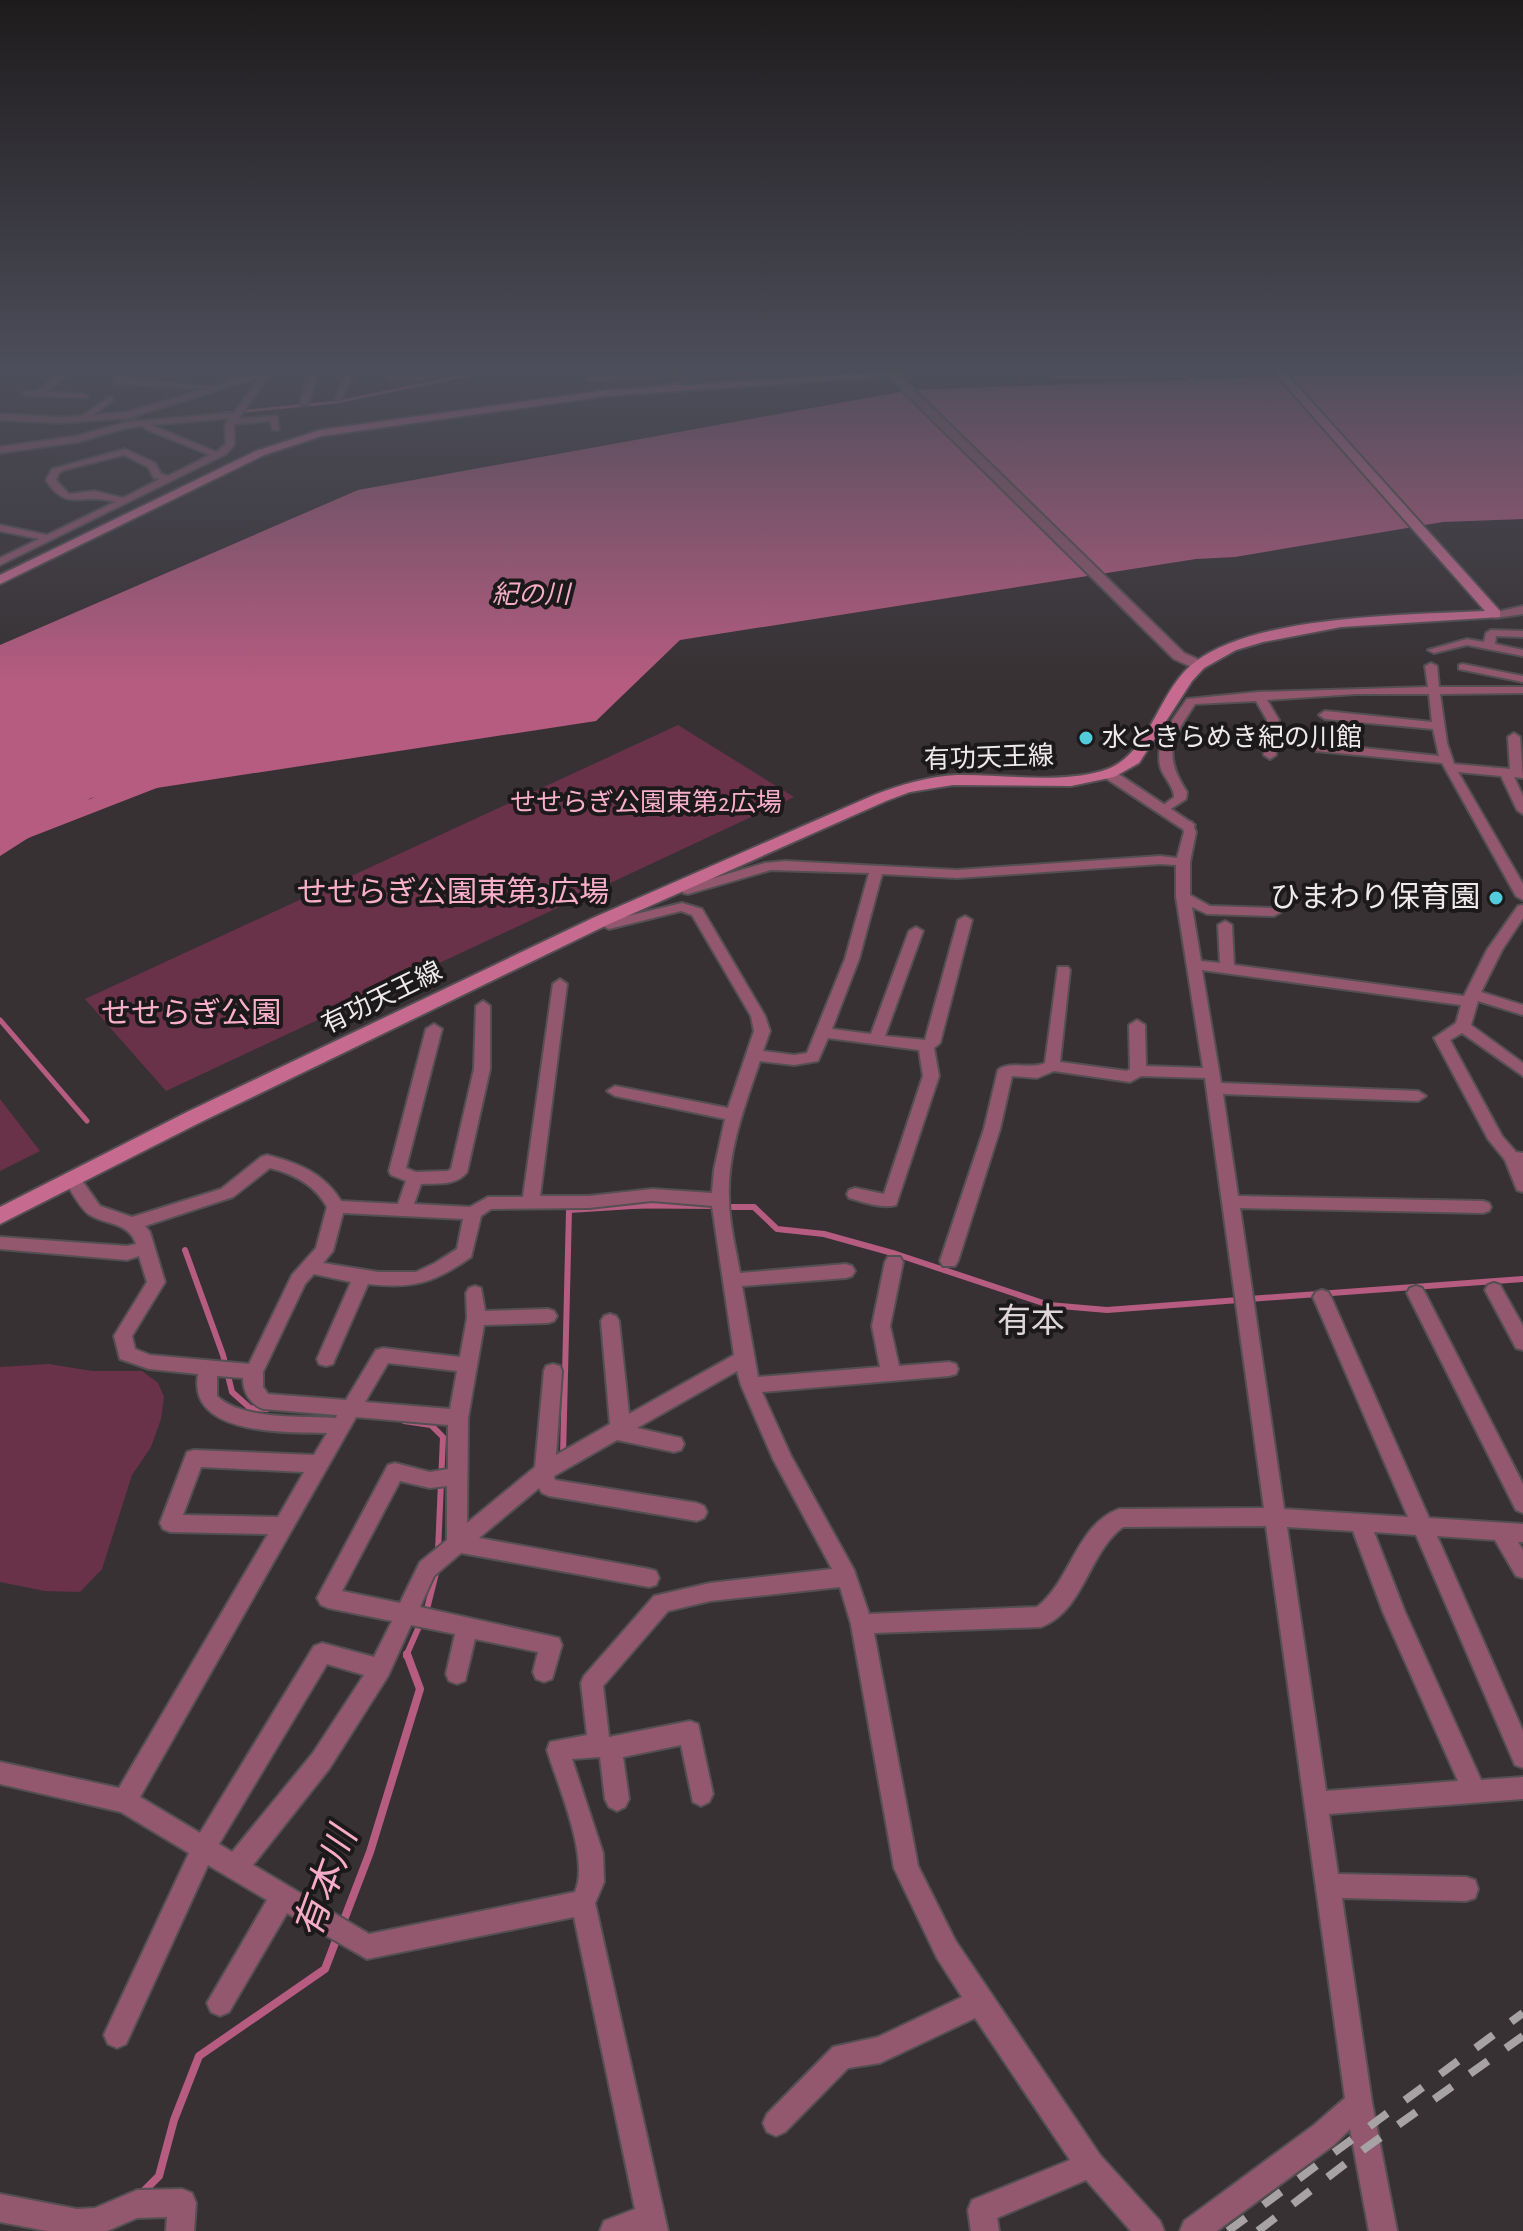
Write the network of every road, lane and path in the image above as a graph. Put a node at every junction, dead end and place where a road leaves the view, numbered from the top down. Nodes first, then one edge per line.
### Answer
1 (54, 474) edge
2 (156, 474) edge
3 (179, 474) edge
4 (198, 474) edge
5 (216, 474) edge
6 (994, 474) edge
7 (1370, 474) edge
8 (170, 479) junction
9 (124, 501) junction
10 (159, 501) junction
11 (97, 517) junction
12 (1, 527) edge
13 (47, 538) junction
14 (0, 562) edge
15 (26, 567) junction
16 (0, 580) edge
17 (1490, 609) junction
18 (1523, 610) edge
19 (1523, 634) edge
20 (1489, 647) junction
21 (1434, 650) dead end
22 (1523, 653) edge
23 (1199, 665) junction
24 (1431, 666) dead end
25 (1463, 667) dead end
26 (1401, 676) dead end
27 (1523, 679) edge
28 (1412, 689) junction
29 (1435, 689) junction
30 (1523, 690) edge
31 (1258, 695) junction
32 (1325, 715) dead end
33 (1440, 726) junction
34 (1514, 737) dead end
35 (1316, 747) dead end
36 (1270, 755) dead end
37 (1448, 764) junction
38 (1109, 774) junction
39 (1515, 774) edge
40 (1163, 810) junction
41 (1523, 810) edge
42 (1187, 825) joint
43 (1183, 862) junction
44 (877, 869) junction
45 (688, 890) dead end
46 (1523, 896) edge
47 (1183, 897) junction
48 (1523, 909) edge
49 (1274, 912) dead end
50 (965, 920) dead end
51 (601, 921) junction
52 (1225, 925) dead end
53 (916, 931) dead end
54 (1193, 964) junction
55 (1227, 967) junction
56 (1063, 970) dead end
57 (560, 984) dead end
58 (1470, 998) junction
59 (483, 1006) dead end
60 (1523, 1010) edge
61 (1137, 1025) dead end
62 (1463, 1026) junction
63 (434, 1029) dead end
64 (825, 1033) junction
65 (876, 1040) junction
66 (926, 1046) junction
67 (754, 1055) junction
68 (1052, 1066) junction
69 (1138, 1071) junction
70 (1523, 1071) edge
71 (1213, 1080) junction
72 (615, 1091) dead end
73 (1418, 1096) dead end
74 (734, 1115) junction
75 (1518, 1158) edge
76 (415, 1178) junction
77 (72, 1179) junction
78 (1523, 1186) edge
79 (855, 1194) dead end
80 (531, 1202) junction
81 (1229, 1202) junction
82 (721, 1205) junction
83 (336, 1207) junction
84 (1483, 1207) dead end
85 (404, 1210) junction
86 (473, 1213) junction
87 (0, 1216) edge
88 (130, 1224) junction
89 (0, 1243) edge
90 (145, 1248) junction
91 (949, 1261) dead end
92 (894, 1262) dead end
93 (311, 1266) junction
94 (846, 1271) dead end
95 (363, 1276) junction
96 (731, 1280) junction
97 (1494, 1290) dead end
98 (475, 1293) dead end
99 (1416, 1293) dead end
100 (1322, 1297) dead end
101 (548, 1316) dead end
102 (476, 1318) junction
103 (1516, 1318) edge
104 (610, 1321) dead end
105 (1523, 1343) edge
106 (744, 1358) junction
107 (326, 1359) dead end
108 (467, 1365) junction
109 (212, 1368) junction
110 (949, 1369) dead end
111 (248, 1371) junction
112 (553, 1371) dead end
113 (891, 1374) junction
114 (750, 1385) junction
115 (346, 1417) junction
116 (458, 1418) junction
117 (618, 1427) junction
118 (674, 1444) dead end
119 (320, 1464) junction
120 (551, 1473) junction
121 (445, 1478) junction
122 (1523, 1504) edge
123 (697, 1512) dead end
124 (1274, 1517) junction
125 (1360, 1521) junction
126 (284, 1526) junction
127 (1420, 1527) junction
128 (1501, 1531) junction
129 (1523, 1533) edge
130 (460, 1546) junction
131 (1523, 1569) edge
132 (847, 1577) junction
133 (649, 1578) dead end
134 (417, 1617) junction
135 (862, 1624) junction
136 (467, 1627) junction
137 (380, 1669) junction
138 (544, 1672) dead end
139 (457, 1674) dead end
140 (605, 1747) junction
141 (1523, 1757) edge
142 (0, 1773) edge
143 (1523, 1788) edge
144 (1475, 1792) junction
145 (701, 1794) dead end
146 (617, 1799) dead end
147 (125, 1801) junction
148 (1317, 1803) junction
149 (203, 1851) junction
150 (234, 1869) junction
151 (1328, 1886) junction
152 (1466, 1889) dead end
153 (282, 1898) junction
154 (583, 1903) junction
155 (980, 2002) junction
156 (220, 2003) dead end
157 (117, 2035) dead end
158 (1359, 2103) junction
159 (776, 2123) dead end
160 (1090, 2165) junction
161 (0, 2208) edge
162 (652, 2224) edge
163 (180, 2231) edge
164 (614, 2231) edge
165 (985, 2231) edge
166 (1150, 2231) edge
167 (1194, 2231) edge
168 (1383, 2231) edge

1 - 9 street
2 - 8 street
3 - 8 street
4 - 10 street
5 - 10 main road
6 - 23 street
7 - 17 main road
8 - 9 street
9 - 11 street
10 - 11 street
10 - 15 main road
11 - 13 street
11 - 15 street
12 - 13 street
13 - 14 street
15 - 16 main road
17 - 18 street
17 - 23 main road, 有功天王線
19 - 20 street
20 - 21 street
20 - 22 street
23 - 38 main road, 有功天王線
24 - 29 street
25 - 27 street
26 - 28 street
28 - 29 street
28 - 31 street
29 - 30 street
29 - 33 street
31 - 36 street
31 - 40 street
32 - 33 street
33 - 37 street
34 - 39 street
35 - 37 street
37 - 39 street
37 - 46 street
38 - 40 street
38 - 51 main road, 有功天王線
39 - 41 street
40 - 42 street
42 - 43 street
43 - 44 street
43 - 47 street
44 - 45 street
44 - 64 street
47 - 49 street
47 - 54 street
48 - 58 street
50 - 66 street
51 - 67 street
51 - 77 main road, 有功天王線
52 - 55 street
53 - 65 street
54 - 55 street
54 - 71 street
55 - 58 street
56 - 68 street
57 - 80 street
58 - 60 street
58 - 62 street
59 - 76 street
61 - 69 street
62 - 70 street
62 - 75 street
63 - 76 street
64 - 65 street
64 - 67 street
65 - 66 street
66 - 79 street
67 - 74 street
68 - 69 street
68 - 91 street
69 - 71 street
71 - 73 street
71 - 81 street
72 - 74 street
74 - 82 street
75 - 78 street
76 - 85 street
77 - 87 main road, 有功天王線
77 - 88 street
80 - 82 street
80 - 86 street
81 - 84 street
81 - 124 street
82 - 96 street
83 - 85 street
83 - 88 street
83 - 93 street
85 - 86 street
86 - 95 street
88 - 90 street
89 - 90 street
90 - 109 street
92 - 113 street
93 - 95 street
93 - 111 street
94 - 96 street
95 - 107 street
96 - 106 street
97 - 103 street
98 - 102 street
99 - 122 street
100 - 127 street
101 - 102 street
102 - 108 street
103 - 105 street
104 - 117 street
106 - 114 street
106 - 117 street
108 - 115 street
108 - 116 street
109 - 111 street
109 - 115 street
110 - 113 street
111 - 115 street
112 - 120 street
113 - 114 street
114 - 132 street
115 - 116 street
115 - 119 street
116 - 121 street
117 - 118 street
117 - 120 street
119 - 126 street
119 - 126 street
120 - 123 street
120 - 130 street
121 - 130 street
121 - 134 street
124 - 125 street
124 - 135 street
124 - 148 street
125 - 127 street
125 - 144 street
126 - 147 street
127 - 128 street
127 - 141 street
128 - 129 street
128 - 131 street
130 - 133 street
130 - 134 street
132 - 135 street
132 - 140 street
134 - 136 street
134 - 137 street
135 - 155 street
136 - 138 street
136 - 139 street
137 - 149 street
137 - 150 street
140 - 145 street
140 - 146 street
140 - 154 street
142 - 147 street
143 - 144 street
144 - 148 street
147 - 149 street
148 - 151 street
149 - 150 street
149 - 157 street
150 - 153 street
151 - 152 street
151 - 158 street
153 - 154 street
153 - 156 street
154 - 162 street
155 - 159 street
155 - 160 street
158 - 167 street
158 - 168 street
160 - 165 street
160 - 166 street
161 - 163 street
162 - 164 street

